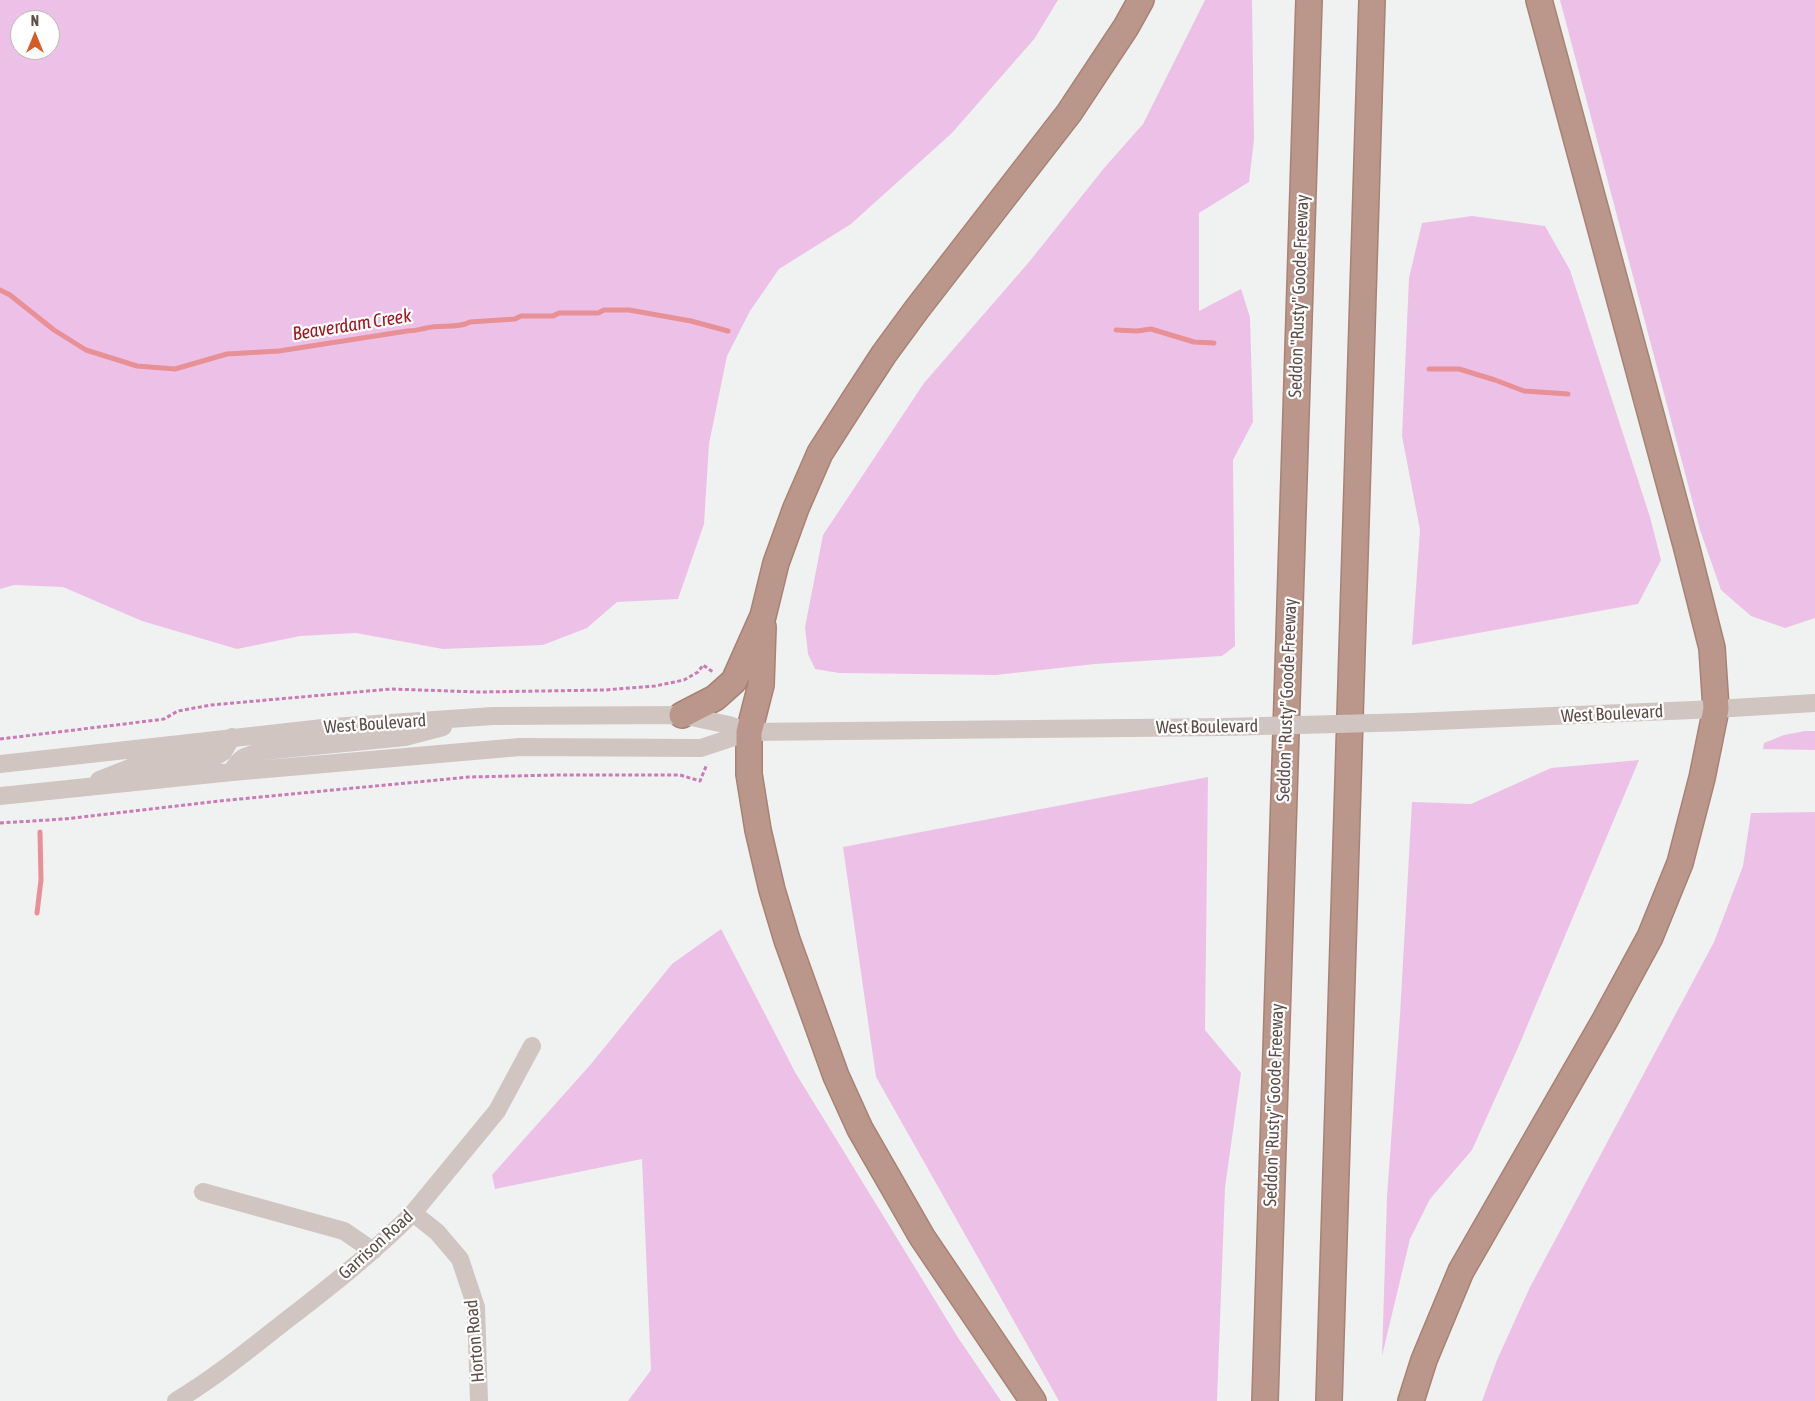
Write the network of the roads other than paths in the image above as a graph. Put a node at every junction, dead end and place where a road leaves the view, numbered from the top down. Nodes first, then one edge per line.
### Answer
1 (1141, 0) edge
2 (1309, 0) edge
3 (1372, 0) edge
4 (1539, 0) edge
5 (763, 616) junction
6 (1815, 703) edge
7 (1716, 709) junction
8 (682, 714) junction
9 (480, 717) junction
10 (749, 732) junction
11 (232, 737) junction
12 (0, 764) edge
13 (232, 772) junction
14 (77, 788) junction
15 (0, 796) edge
16 (532, 1046) dead end
17 (202, 1192) dead end
18 (413, 1213) junction
19 (373, 1251) junction
20 (176, 1401) edge
21 (479, 1401) edge
22 (1033, 1401) edge
23 (1265, 1401) edge
24 (1329, 1401) edge
25 (1411, 1401) edge

1 - 5 highway
2 - 23 highway, Seddon "Rusty" Goode Freeway
3 - 24 highway
4 - 7 highway
5 - 8 highway
5 - 10 highway
6 - 7 street, West Boulevard
7 - 10 street, West Boulevard, bridge
7 - 25 highway
8 - 9 street, West Boulevard
8 - 10 street, West Boulevard
9 - 11 street, West Boulevard
9 - 13 street
10 - 13 street, West Boulevard
10 - 22 highway
11 - 12 street, West Boulevard
11 - 14 street
13 - 14 street, West Boulevard
14 - 15 street, West Boulevard
16 - 18 street, Garrison Road
17 - 19 street
18 - 19 street, Garrison Road
18 - 21 street, Horton Road
19 - 20 street, Garrison Road

